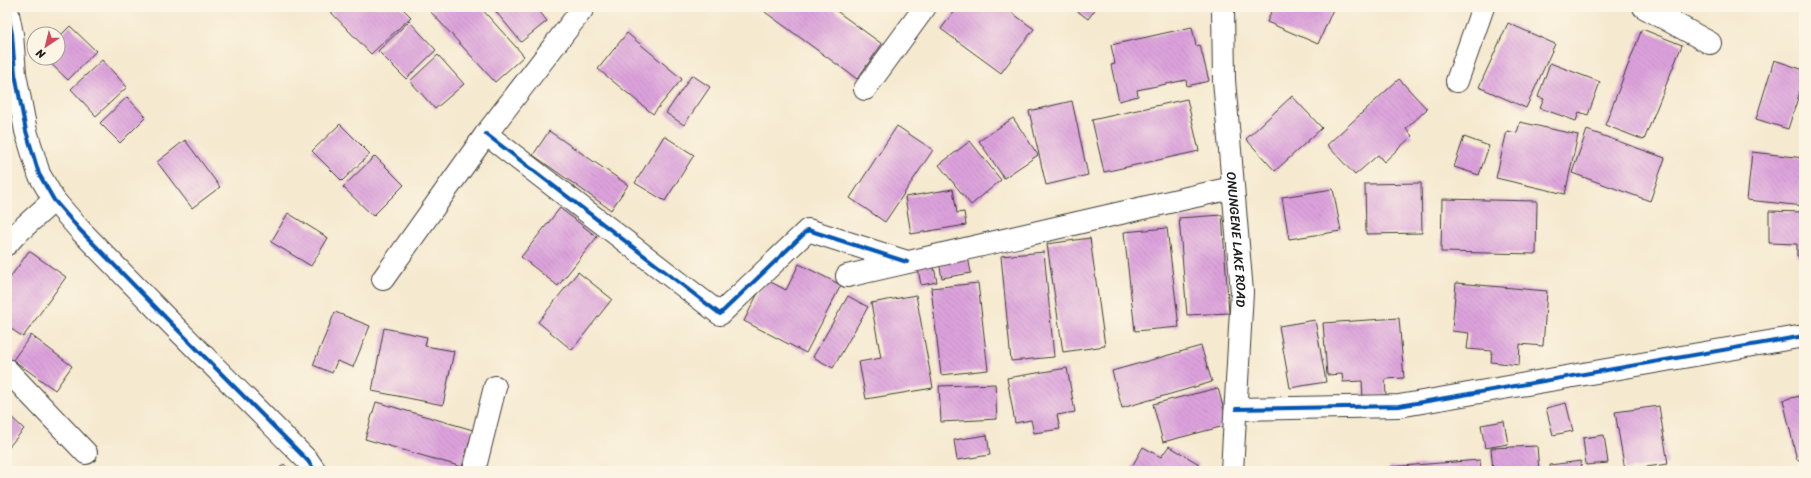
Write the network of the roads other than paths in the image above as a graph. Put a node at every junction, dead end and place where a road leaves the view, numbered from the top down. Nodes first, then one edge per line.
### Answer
1 (584, 7) edge
2 (925, 7) edge
3 (1223, 7) edge
4 (1483, 7) edge
5 (1644, 7) edge
6 (7, 9) edge
7 (1710, 44) dead end
8 (1457, 81) dead end
9 (865, 89) dead end
10 (486, 134) junction
11 (1232, 188) junction
12 (54, 200) junction
13 (7, 244) edge
14 (907, 262) junction
15 (847, 276) dead end
16 (384, 278) dead end
17 (1804, 336) edge
18 (7, 370) edge
19 (496, 387) dead end
20 (1236, 409) junction
21 (86, 453) dead end
22 (315, 471) edge
23 (474, 471) edge
24 (1232, 471) edge

1 - 10 street
2 - 9 street
3 - 11 street, ONUNGENE LAKE ROAD
4 - 8 street
5 - 7 street
6 - 12 street
10 - 14 street
10 - 16 street
11 - 14 street
11 - 20 street, ONUNGENE LAKE ROAD
12 - 13 street
12 - 22 street
14 - 15 street
17 - 20 street
18 - 21 street
19 - 23 street
20 - 24 street, ONUNGENE LAKE ROAD

